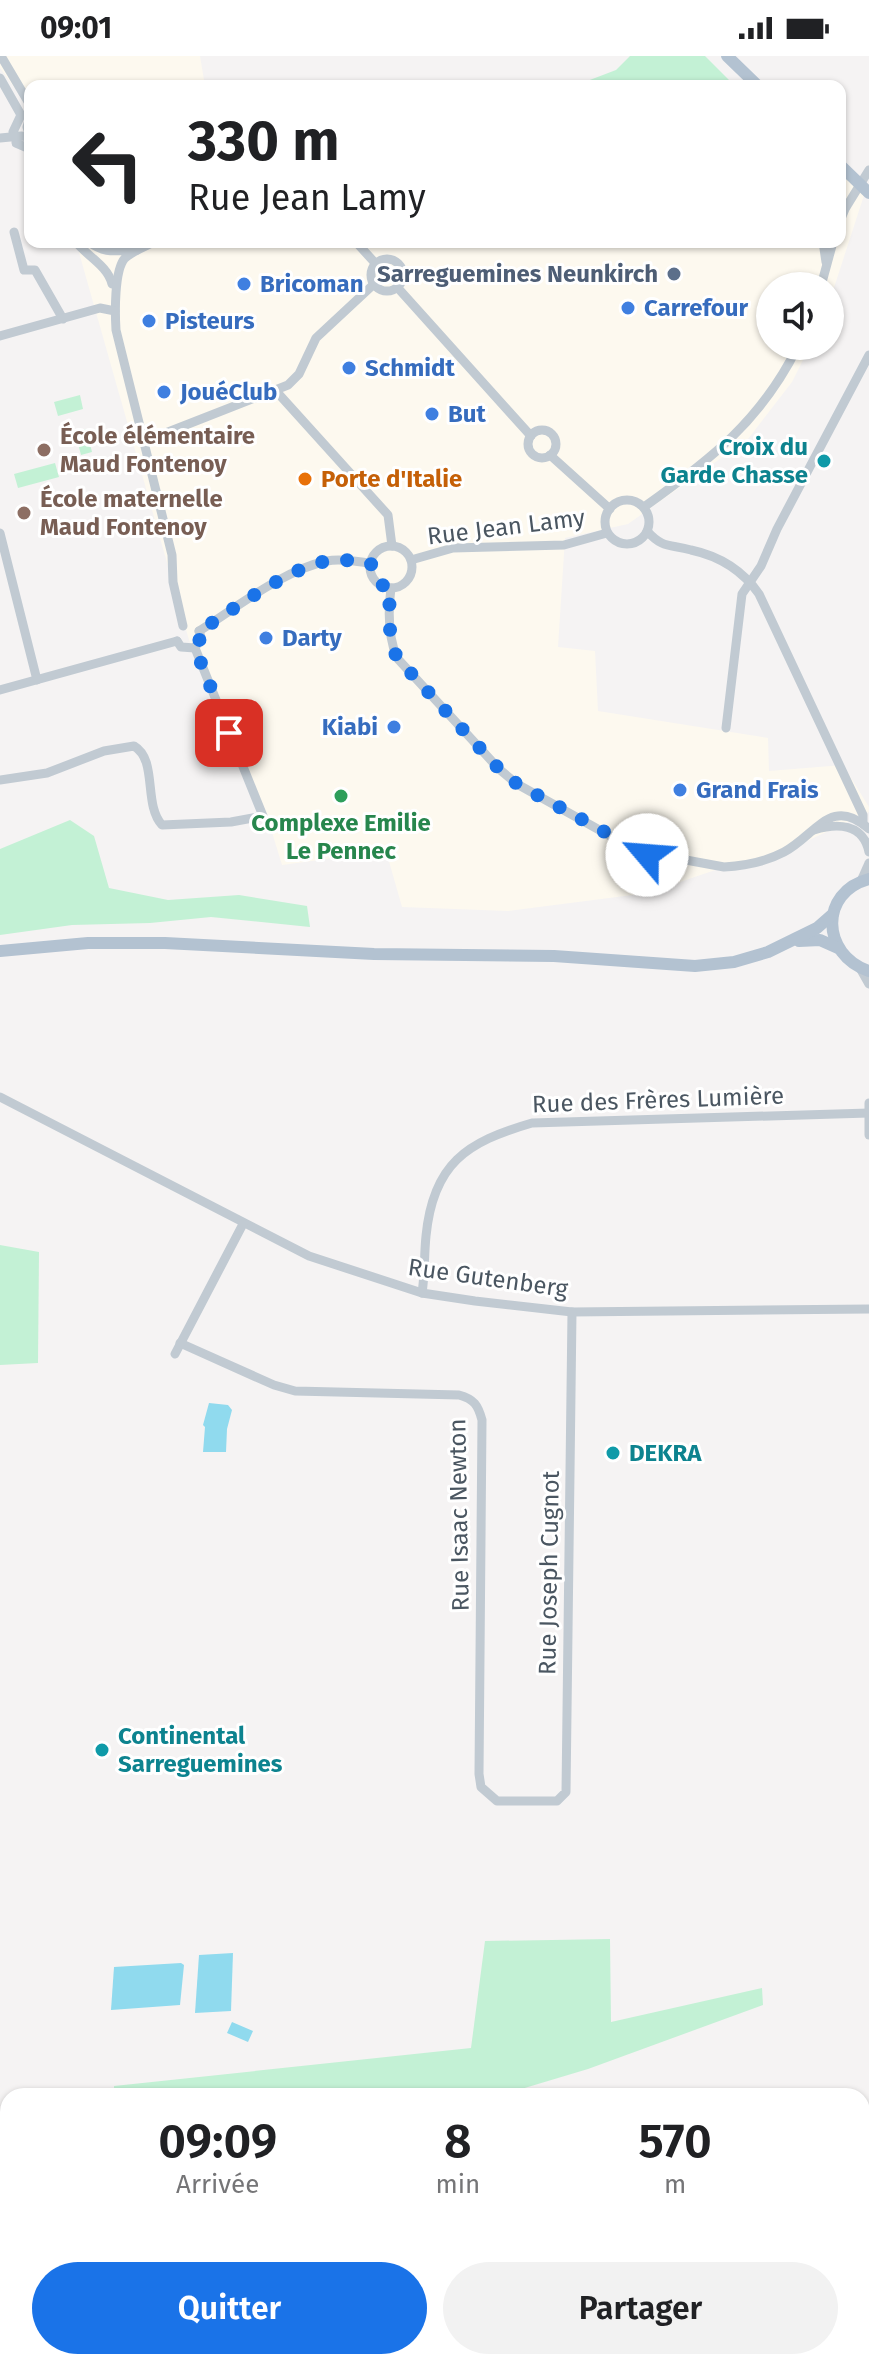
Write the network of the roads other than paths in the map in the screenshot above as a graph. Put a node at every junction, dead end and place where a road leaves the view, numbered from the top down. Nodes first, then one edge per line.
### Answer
1 (1, 56) edge
2 (727, 56) edge
3 (0, 78) edge
4 (752, 80) edge
5 (24, 95) edge
6 (16, 136) junction
7 (24, 137) edge
8 (0, 138) edge
9 (24, 146) edge
10 (869, 170) edge
11 (846, 171) edge
12 (864, 189) edge
13 (846, 213) edge
14 (14, 232) dead end
15 (82, 248) edge
16 (84, 248) edge
17 (97, 248) edge
18 (141, 248) edge
19 (361, 248) edge
20 (824, 248) edge
21 (831, 248) edge
22 (137, 250) junction
23 (112, 252) junction
24 (376, 264) junction
25 (826, 267) junction
26 (119, 270) junction
27 (825, 272) edge
28 (112, 284) dead end
29 (374, 284) junction
30 (397, 287) junction
31 (115, 311) junction
32 (63, 319) junction
33 (0, 336) edge
34 (869, 355) edge
35 (791, 360) edge
36 (276, 391) junction
37 (531, 436) junction
38 (145, 441) junction
39 (550, 455) junction
40 (644, 507) junction
41 (610, 509) junction
42 (647, 531) junction
43 (0, 533) edge
44 (607, 533) junction
45 (392, 546) junction
46 (411, 560) junction
47 (371, 563) junction
48 (750, 581) junction
49 (391, 588) junction
50 (0, 592) edge
51 (14, 593) junction
52 (183, 626) junction
53 (199, 631) junction
54 (177, 641) junction
55 (195, 648) junction
56 (37, 680) junction
57 (0, 690) edge
58 (726, 728) dead end
59 (0, 780) edge
60 (866, 827) edge
61 (814, 830) junction
62 (869, 852) edge
63 (869, 863) edge
64 (865, 880) edge
65 (833, 914) junction
66 (790, 942) junction
67 (838, 948) junction
68 (0, 951) edge
69 (865, 969) edge
70 (869, 984) edge
71 (0, 1097) edge
72 (869, 1103) edge
73 (869, 1113) edge
74 (869, 1135) edge
75 (243, 1224) junction
76 (422, 1293) junction
77 (869, 1309) edge
78 (572, 1312) junction
79 (180, 1343) junction
80 (175, 1354) dead end
81 (527, 1801) joint

1 - 5 street
2 - 4 main road
3 - 6 street
6 - 7 street
6 - 8 street
6 - 9 street
10 - 12 street
11 - 12 main road
12 - 13 street
14 - 32 street
15 - 28 street
16 - 26 street
17 - 23 street
18 - 22 street
19 - 24 street
20 - 25 street
21 - 25 street
22 - 23 street
22 - 26 street
23 - 26 street
24 - 29 street
24 - 30 street
25 - 27 street
26 - 31 street
29 - 30 street
29 - 36 street
30 - 37 street
31 - 32 street
31 - 38 street
32 - 33 street
34 - 48 street
35 - 40 street
36 - 38 street
36 - 45 street
37 - 39 street
37 - 39 street
38 - 52 street
39 - 41 street
40 - 41 street
40 - 42 street
41 - 44 street
42 - 44 street
42 - 48 street
43 - 51 street
44 - 46 street, Rue Jean Lamy
45 - 46 street, Rue Jean Lamy
45 - 47 street
46 - 49 street, Rue Jean Lamy
47 - 49 street
47 - 53 street
48 - 58 street
48 - 60 street
49 - 61 street
50 - 51 street
51 - 56 street
52 - 53 street
52 - 54 street
53 - 55 street
54 - 55 street
54 - 56 street
55 - 59 street
56 - 57 street
60 - 61 street
61 - 62 street
63 - 64 street
64 - 65 main road
65 - 66 main road
65 - 67 main road
66 - 67 main road
66 - 68 main road
67 - 69 main road
69 - 70 street
71 - 75 street, Rue Gutenberg
72 - 73 street
73 - 74 street
73 - 76 street, Rue des Frères Lumière
75 - 76 street, Rue Gutenberg
75 - 79 street
76 - 78 street, Rue Gutenberg
77 - 78 street, Rue Gutenberg
78 - 81 street, Rue Joseph Cugnot
79 - 80 street
79 - 81 street, Rue Isaac Newton

